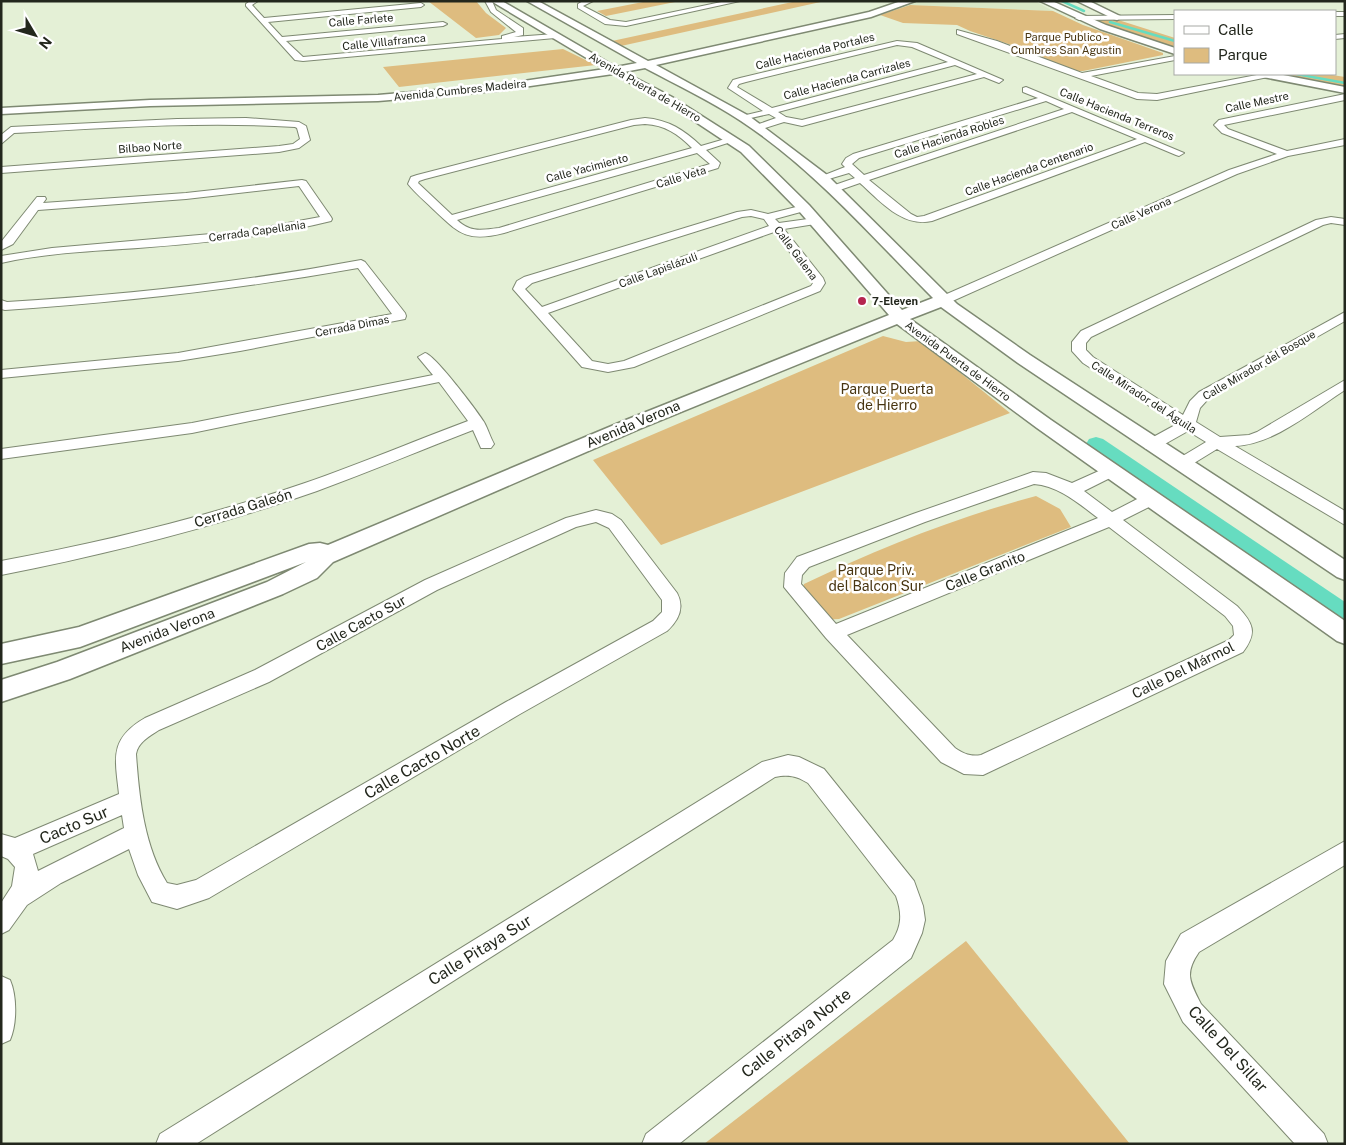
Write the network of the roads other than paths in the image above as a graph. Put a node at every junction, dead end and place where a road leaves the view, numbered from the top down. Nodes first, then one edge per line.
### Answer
1 (488, 1) edge
2 (495, 1) edge
3 (531, 1) edge
4 (590, 1) edge
5 (736, 1) edge
6 (888, 1) edge
7 (911, 1) edge
8 (1044, 1) edge
9 (1082, 1) edge
10 (253, 2) edge
11 (420, 3) edge
12 (429, 11) dead end
13 (587, 13) junction
14 (1115, 16) junction
15 (1174, 16) edge
16 (436, 17) dead end
17 (561, 18) junction
18 (597, 18) junction
19 (1079, 18) junction
20 (263, 20) junction
21 (571, 23) junction
22 (443, 24) junction
23 (1150, 28) dead end
24 (450, 29) dead end
25 (960, 32) dead end
26 (457, 35) dead end
27 (556, 36) junction
28 (280, 39) junction
29 (466, 43) junction
30 (1174, 51) edge
31 (585, 53) junction
32 (626, 54) junction
33 (1174, 58) edge
34 (642, 62) junction
35 (956, 62) junction
36 (611, 68) junction
37 (985, 74) junction
38 (1261, 75) edge
39 (1271, 75) edge
40 (1078, 76) junction
41 (999, 80) dead end
42 (696, 90) junction
43 (1026, 90) dead end
44 (1345, 90) edge
45 (1345, 97) edge
46 (711, 98) junction
47 (1045, 99) junction
48 (675, 103) junction
49 (1, 104) edge
50 (1072, 109) junction
51 (1, 111) edge
52 (770, 111) junction
53 (745, 118) junction
54 (783, 119) junction
55 (1, 121) edge
56 (759, 128) junction
57 (11, 130) junction
58 (1146, 140) junction
59 (1, 141) edge
60 (1345, 142) edge
61 (733, 149) junction
62 (698, 150) junction
63 (1179, 153) dead end
64 (1286, 154) junction
65 (709, 159) junction
66 (850, 164) junction
67 (1, 170) edge
68 (294, 171) dead end
69 (822, 178) junction
70 (862, 179) junction
71 (302, 183) junction
72 (833, 188) junction
73 (810, 214) junction
74 (768, 217) junction
75 (448, 219) junction
76 (1345, 222) edge
77 (777, 227) junction
78 (5, 244) edge
79 (351, 252) dead end
80 (28, 253) junction
81 (1, 260) edge
82 (362, 264) junction
83 (944, 300) junction
84 (2, 306) edge
85 (540, 312) junction
86 (400, 316) junction
87 (1345, 316) edge
88 (898, 317) junction
89 (409, 328) dead end
90 (425, 357) dead end
91 (1, 374) edge
92 (442, 377) junction
93 (1345, 384) edge
94 (477, 424) junction
95 (1188, 424) junction
96 (1217, 442) junction
97 (486, 444) dead end
98 (1152, 445) junction
99 (1, 454) edge
100 (1181, 464) junction
101 (1110, 471) junction
102 (1072, 490) junction
103 (1150, 499) junction
104 (596, 516) joint
105 (1345, 519) edge
106 (1110, 520) junction
107 (325, 556) junction
108 (1, 568) edge
109 (1345, 571) edge
110 (833, 633) junction
111 (1345, 634) edge
112 (1, 654) edge
113 (1, 691) edge
114 (792, 764) joint
115 (132, 800) junction
116 (137, 833) junction
117 (9, 847) edge
118 (1345, 852) edge
119 (21, 896) junction
120 (1, 922) edge
121 (1, 989) edge
122 (1, 1031) edge
123 (170, 1144) edge
124 (656, 1144) edge
125 (1314, 1144) edge

1 - 29 street
2 - 27 street, Avenida Puerta de Hierro
3 - 17 street, Avenida Puerta de Hierro
4 - 13 street
5 - 18 street
6 - 34 street, Avenida Cumbres Madeira
7 - 34 street, Avenida Cumbres Madeira
8 - 19 street
9 - 14 street
10 - 20 street
11 - 12 street
11 - 20 street
13 - 17 street
13 - 18 street
14 - 15 street
14 - 19 street
14 - 23 street
16 - 22 street
17 - 21 street, Avenida Puerta de Hierro
18 - 21 street
19 - 30 street
20 - 28 street
21 - 32 street, Avenida Puerta de Hierro
22 - 24 street
22 - 28 street, Calle Farlete
25 - 40 street
26 - 29 street
27 - 29 street
27 - 31 street, Avenida Puerta de Hierro
28 - 29 street, Calle Villafranca
31 - 32 street
31 - 36 street, Avenida Puerta de Hierro
32 - 34 street, Avenida Puerta de Hierro
33 - 40 street
34 - 36 street, Avenida Cumbres Madeira
34 - 42 street, Avenida Puerta de Hierro
35 - 37 street
35 - 52 street, Calle Hacienda Carrizales
35 - 52 street, Calle Hacienda Portales
36 - 48 street, Avenida Puerta de Hierro
36 - 49 street, Avenida Cumbres Madeira
36 - 51 street, Avenida Cumbres Madeira
37 - 41 street
37 - 54 street
38 - 40 street
39 - 44 street
42 - 46 street, Avenida Puerta de Hierro
42 - 48 street
43 - 47 street, Calle Hacienda Terreros
45 - 64 street, Calle Mestre
46 - 48 street
46 - 53 street, Avenida Puerta de Hierro
47 - 50 street, Calle Hacienda Terreros
47 - 66 street, Calle Hacienda Robles
48 - 61 street, Avenida Puerta de Hierro
50 - 58 street, Calle Hacienda Terreros
50 - 70 street, Calle Hacienda Robles
52 - 53 street, Calle Hacienda Carrizales
52 - 54 street
53 - 56 street, Avenida Puerta de Hierro
54 - 56 street, Calle Hacienda Carrizales
55 - 57 street
56 - 69 street, Avenida Puerta de Hierro
57 - 59 street
57 - 67 street, Bilbao Norte
58 - 63 street, Calle Hacienda Terreros
58 - 70 street, Calle Hacienda Centenario
60 - 64 street, Calle Verona
61 - 62 street, Calle Yacimiento
61 - 65 street
61 - 73 street, Avenida Puerta de Hierro
62 - 65 street, Calle Veta
62 - 75 street, Calle Yacimiento
62 - 75 street, Calle Veta
64 - 83 street, Calle Verona
65 - 75 street, Calle Veta
66 - 69 street, Calle Hacienda Robles
66 - 70 street
68 - 71 street, Cerrada Capellania
69 - 72 street, Avenida Puerta de Hierro
70 - 72 street, Calle Hacienda Robles
71 - 78 street
71 - 80 street, Cerrada Capellania
72 - 83 street, Avenida Puerta de Hierro
73 - 74 street
73 - 77 street, Calle Lapislázuli
73 - 88 street, Avenida Puerta de Hierro
74 - 77 street, Calle Galena
74 - 85 street, Calle Galena
76 - 95 street, Calle Mirador del Águila
77 - 85 street, Calle Lapislázuli
77 - 85 street, Calle Galena
78 - 80 street
79 - 82 street, Cerrada Dimas
80 - 81 street, Cerrada Capellania
82 - 84 street
82 - 86 street, Cerrada Dimas
83 - 88 street, Avenida Verona
83 - 98 street, Avenida Puerta de Hierro
86 - 89 street
86 - 91 street, Cerrada Dimas
87 - 95 street, Calle Mirador del Bosque
88 - 101 street, Avenida Puerta de Hierro
88 - 107 street, Avenida Verona
90 - 92 street
92 - 94 street
92 - 99 street
93 - 96 street
94 - 97 street
94 - 108 street, Cerrada Galeón
95 - 96 street, Calle Mirador del Águila
95 - 98 street
96 - 100 street
96 - 105 street, Calle Mirador del Águila
98 - 100 street, Avenida Puerta de Hierro
100 - 109 street, Avenida Puerta de Hierro
101 - 102 street
101 - 103 street, Avenida Puerta de Hierro
102 - 106 street, Calle Del Mármol
102 - 110 street, Calle Del Mármol
103 - 106 street, Calle Granito
103 - 111 street, Avenida Puerta de Hierro
104 - 115 street, Calle Cacto Sur
104 - 116 street, Calle Cacto Norte
106 - 110 street, Calle Granito
106 - 110 street, Calle Del Mármol
107 - 112 street, Avenida Verona
107 - 113 street, Avenida Verona
114 - 123 street, Calle Pitaya Sur
114 - 124 street, Calle Pitaya Norte
115 - 116 street
115 - 117 street, Cacto Sur
116 - 119 street
117 - 119 street
118 - 125 street, Calle Del Sillar
119 - 120 street
121 - 122 street

